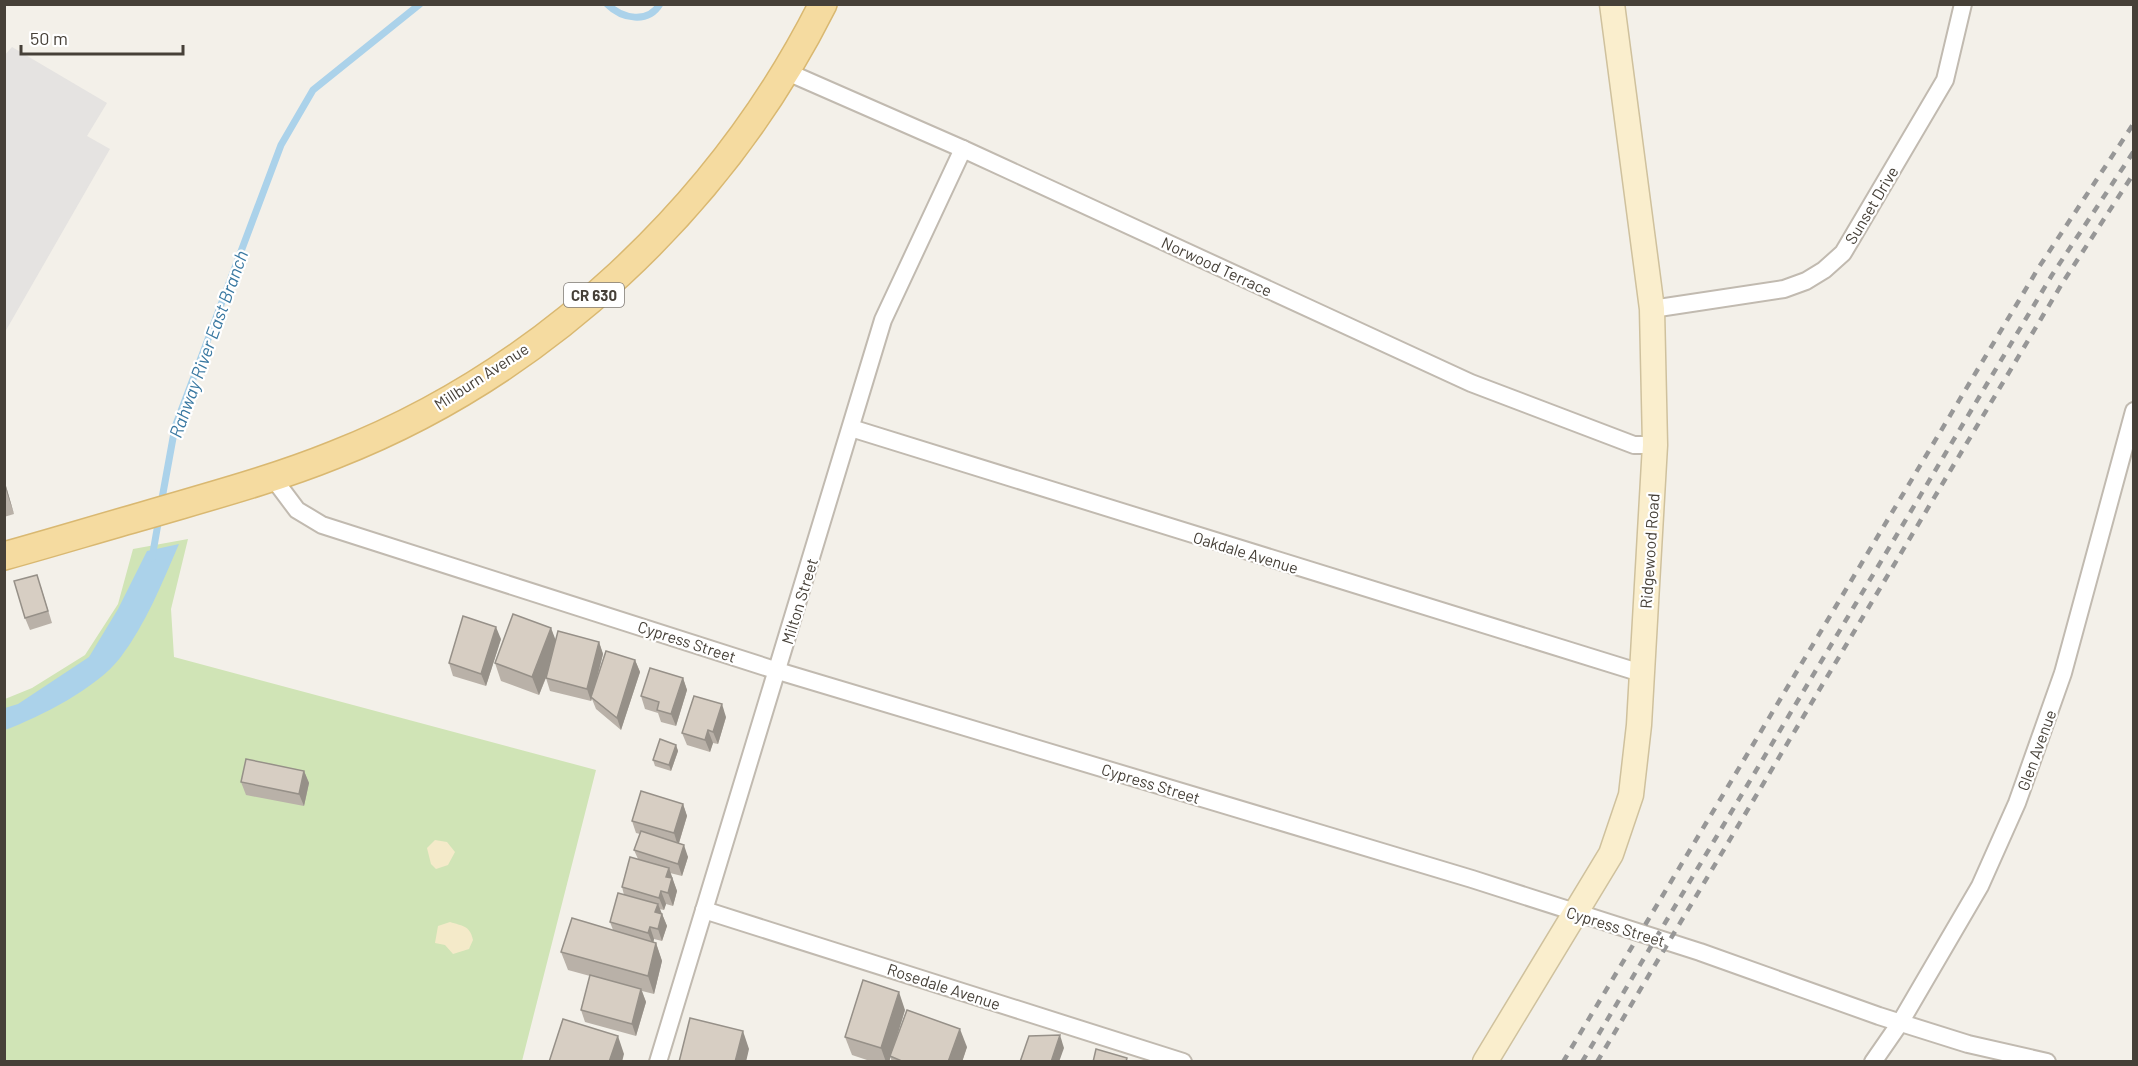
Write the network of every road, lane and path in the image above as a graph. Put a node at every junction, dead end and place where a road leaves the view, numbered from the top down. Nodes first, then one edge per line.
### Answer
1 (823, 4) edge
2 (1612, 4) edge
3 (1963, 4) edge
4 (784, 71) junction
5 (963, 149) junction
6 (1652, 309) junction
7 (2133, 411) edge
8 (851, 428) junction
9 (1655, 445) junction
10 (273, 478) junction
11 (4, 556) edge
12 (778, 671) junction
13 (1641, 673) junction
14 (704, 910) junction
15 (1574, 914) junction
16 (1900, 1023) junction
17 (658, 1062) edge
18 (1183, 1062) edge
19 (1485, 1062) edge
20 (1873, 1062) edge
21 (2046, 1062) edge

1 - 4 main road, Millburn Avenue / CR 630
2 - 6 street, Ridgewood Road
3 - 6 street, Sunset Drive
4 - 5 street, Norwood Terrace
4 - 10 main road, Millburn Avenue / CR 630
5 - 8 street, Milton Street
5 - 9 street, Norwood Terrace
6 - 9 street, Ridgewood Road
7 - 16 street, Glen Avenue
8 - 12 street, Milton Street
8 - 13 street, Oakdale Avenue
9 - 13 street, Ridgewood Road
10 - 11 main road, Millburn Avenue / CR 630
10 - 12 street, Cypress Street
12 - 14 street, Milton Street
12 - 15 street, Cypress Street
13 - 15 street, Ridgewood Road
14 - 17 street, Milton Street
14 - 18 street, Rosedale Avenue
15 - 16 street, Cypress Street
15 - 19 street, Ridgewood Road
16 - 20 street, Glen Avenue
16 - 21 street, Cypress Street

